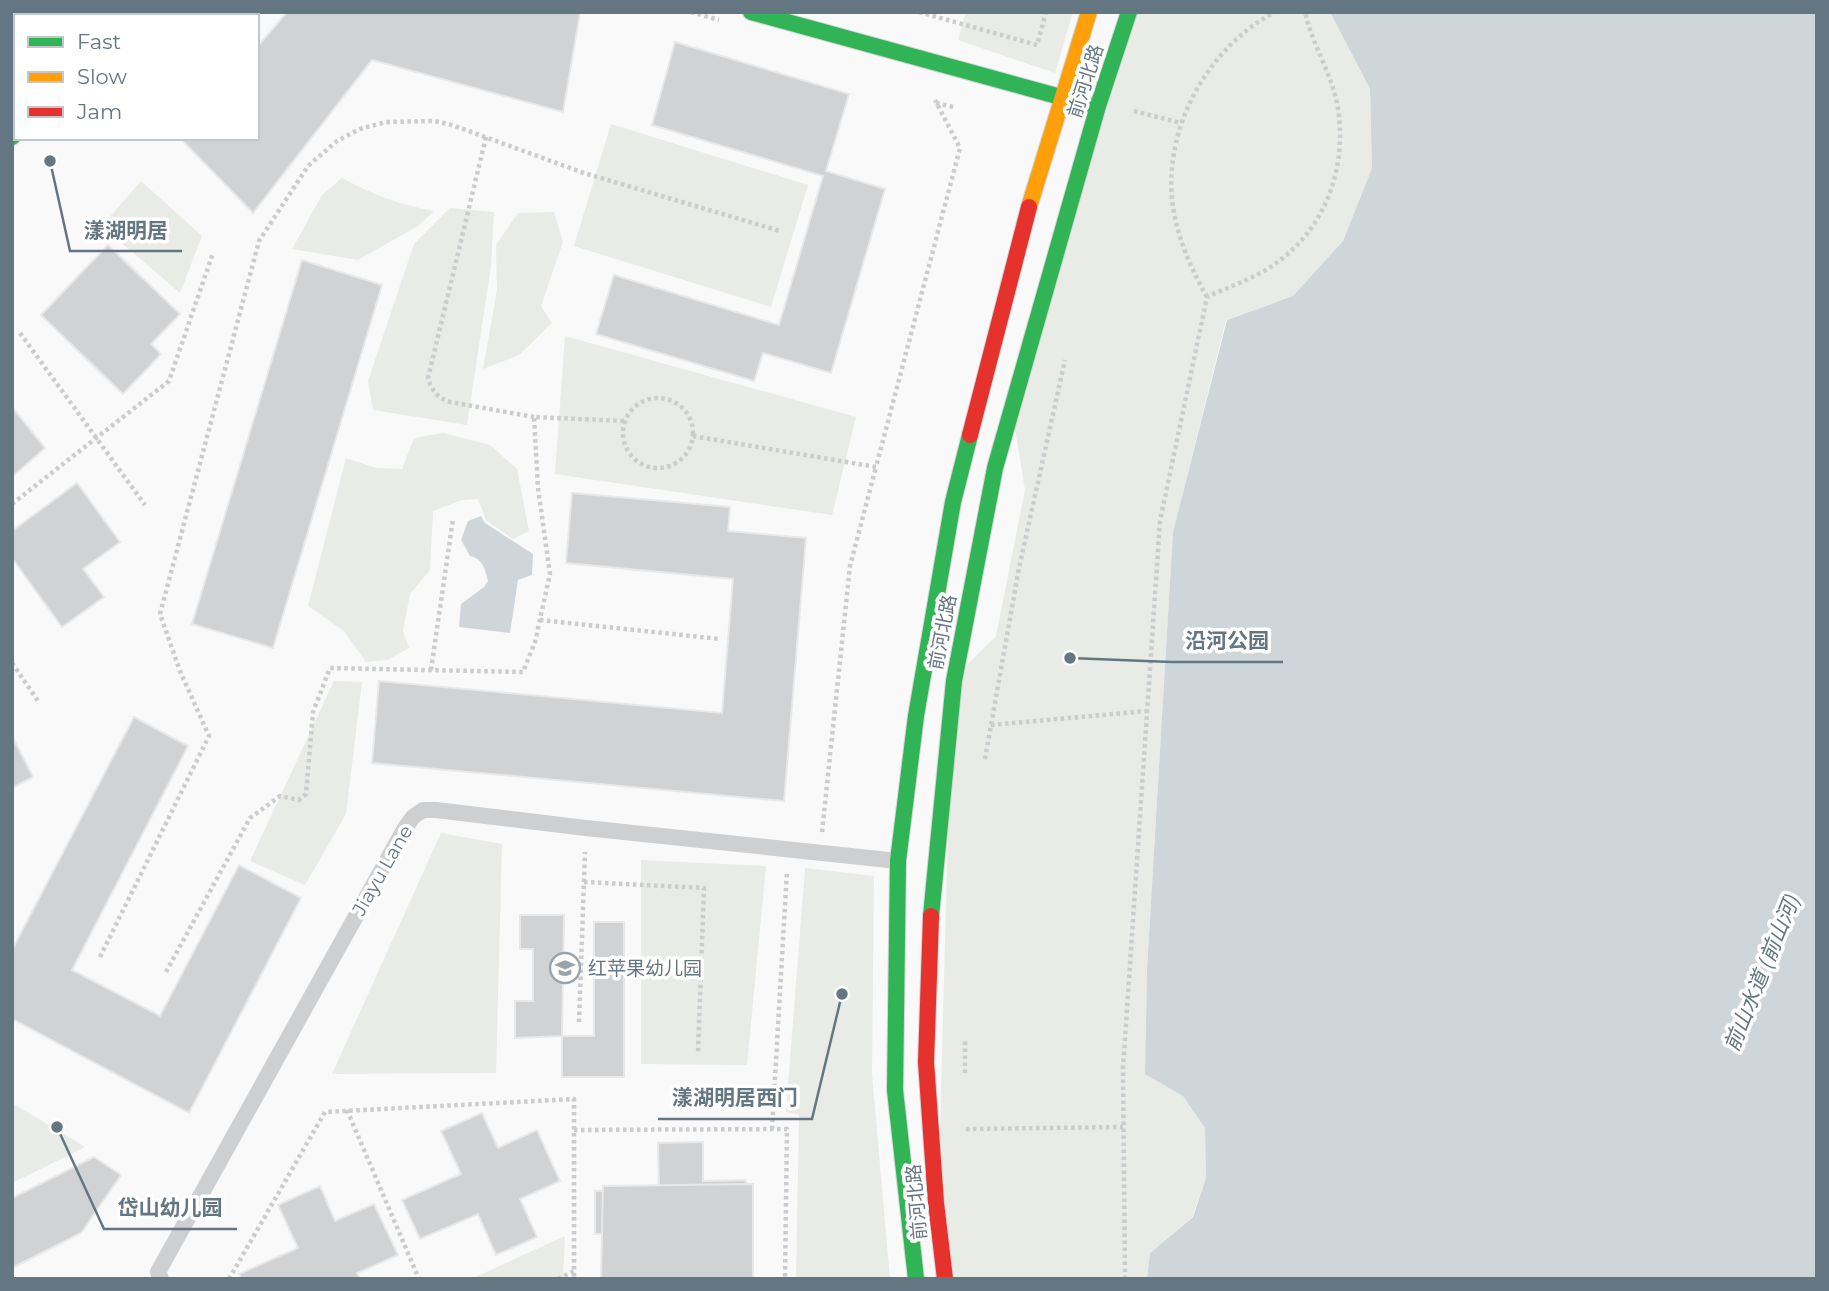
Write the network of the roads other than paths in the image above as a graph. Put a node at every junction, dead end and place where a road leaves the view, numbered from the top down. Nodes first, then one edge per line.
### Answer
1 (751, 12) edge
2 (1089, 12) edge
3 (1129, 12) edge
4 (1063, 99) junction
5 (1098, 106) junction
6 (898, 861) junction
7 (159, 1275) edge
8 (142, 1279) edge
9 (916, 1279) edge
10 (945, 1279) edge

1 - 4 main road
2 - 4 main road, 前河北路
3 - 5 main road, 前河北路
4 - 5 main road
4 - 6 main road, 前河北路
5 - 10 main road, 前河北路
6 - 7 lane, Jiayu Lane
6 - 9 main road, 前河北路
7 - 8 lane

